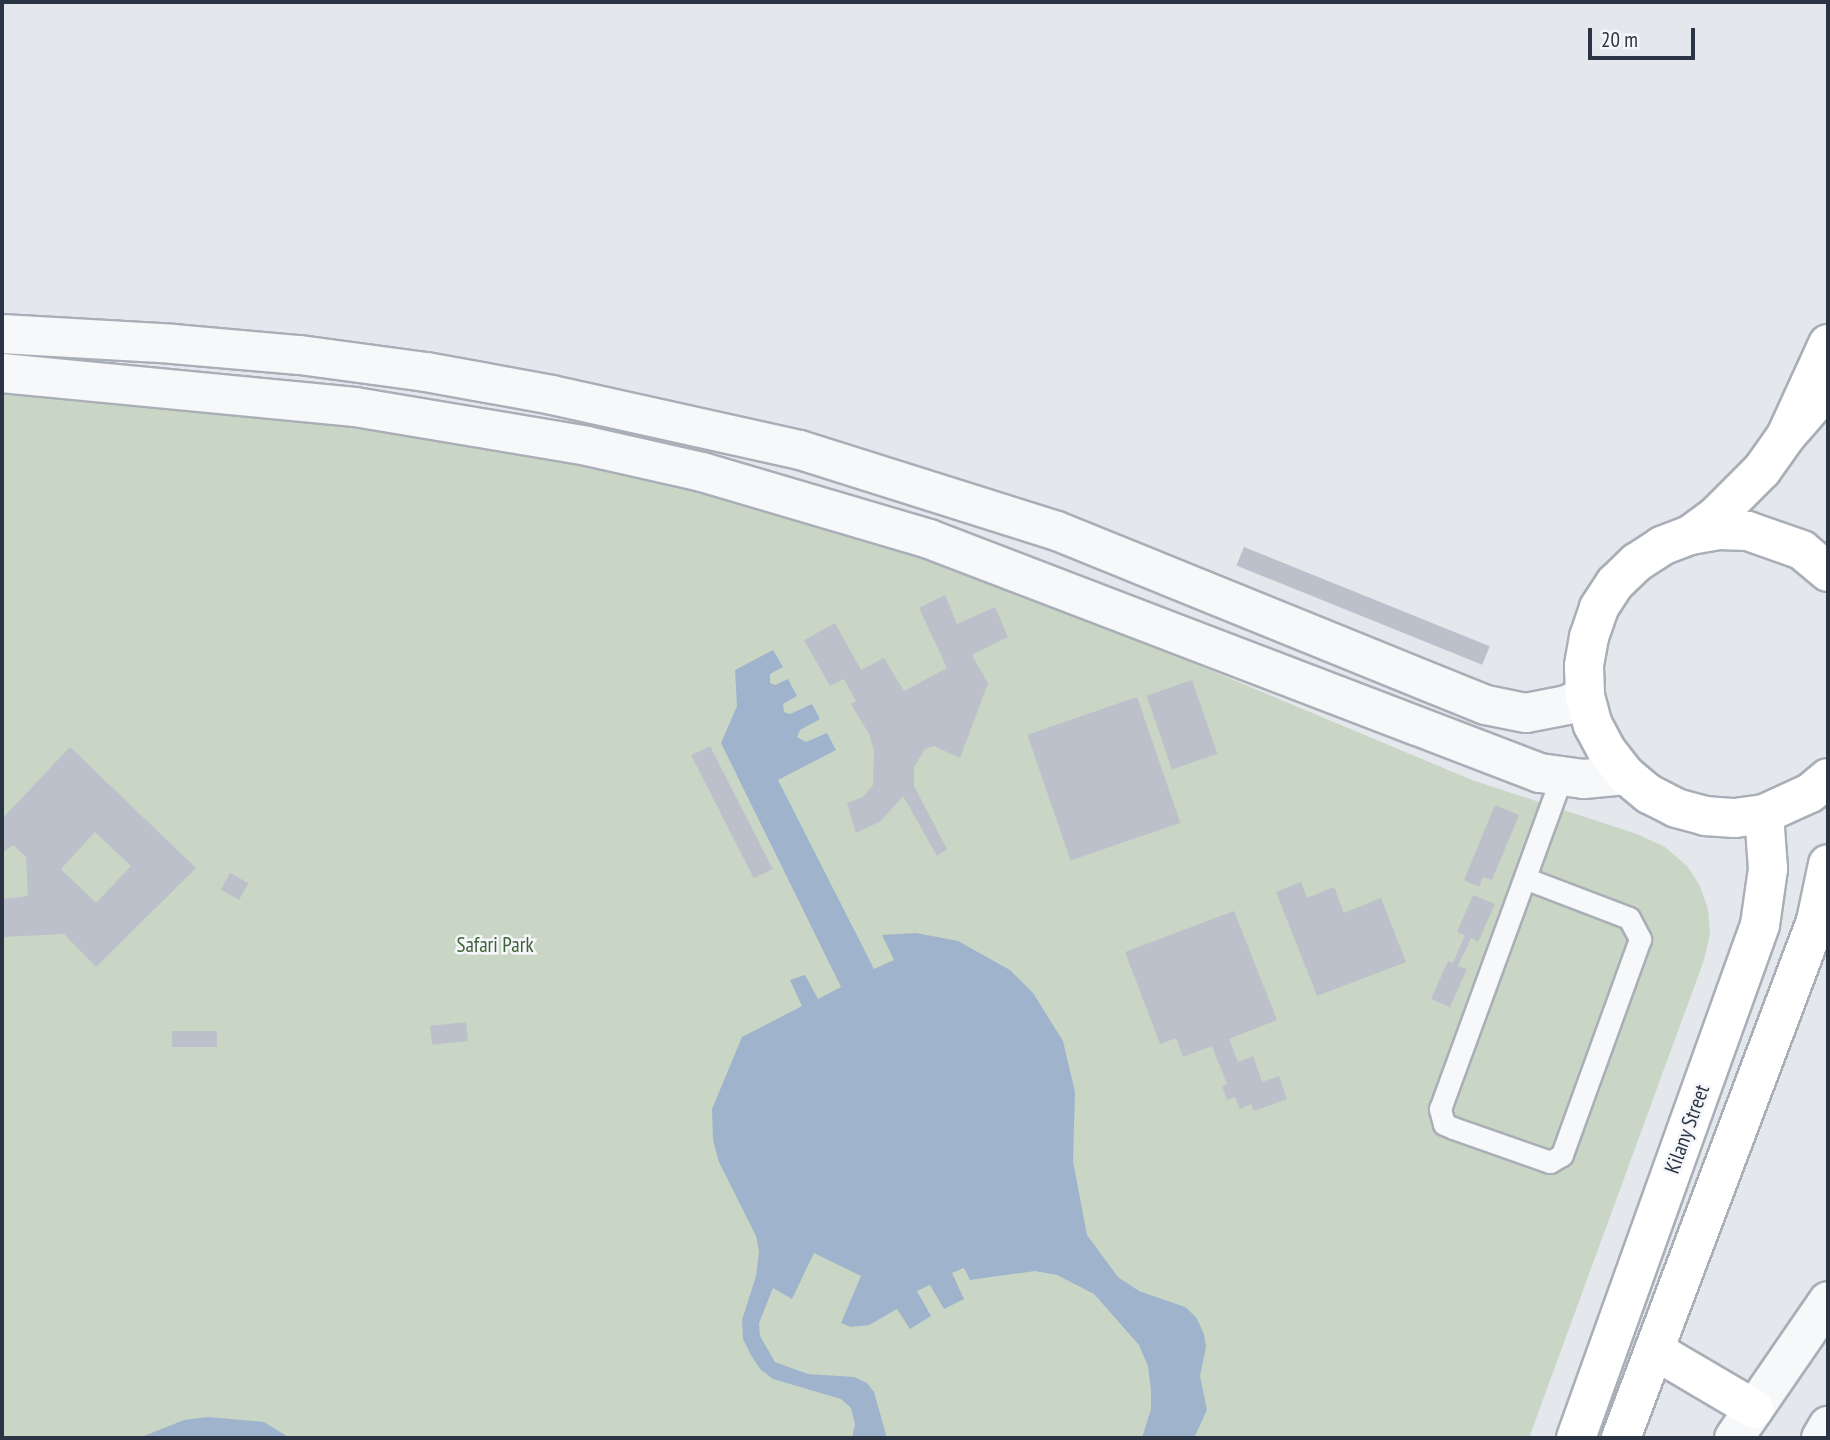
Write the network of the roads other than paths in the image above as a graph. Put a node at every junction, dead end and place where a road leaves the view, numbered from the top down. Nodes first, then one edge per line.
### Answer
1 (2, 334) edge
2 (1828, 344) edge
3 (2, 373) edge
4 (1828, 388) edge
5 (1786, 436) junction
6 (1057, 531) junction
7 (1690, 535) junction
8 (1828, 572) edge
9 (1040, 579) junction
10 (1586, 696) junction
11 (1626, 775) junction
12 (1562, 778) junction
13 (1828, 778) edge
14 (1764, 814) junction
15 (1828, 864) edge
16 (1527, 879) junction
17 (1828, 1301) edge
18 (1654, 1350) junction
19 (1744, 1424) edge
20 (1828, 1426) edge
21 (1576, 1438) edge
22 (1621, 1438) edge
23 (1821, 1438) edge

1 - 6 street
2 - 5 main road
3 - 9 street
4 - 5 main road
5 - 7 main road
6 - 9 street
6 - 10 street
7 - 8 main road
7 - 10 main road
9 - 12 street
10 - 11 main road
11 - 12 street
11 - 14 main road
12 - 16 lane
13 - 14 main road
14 - 21 main road, Kilany Street
15 - 18 main road
16 - 16 lane
17 - 19 street
18 - 19 main road
18 - 22 main road
20 - 23 street

